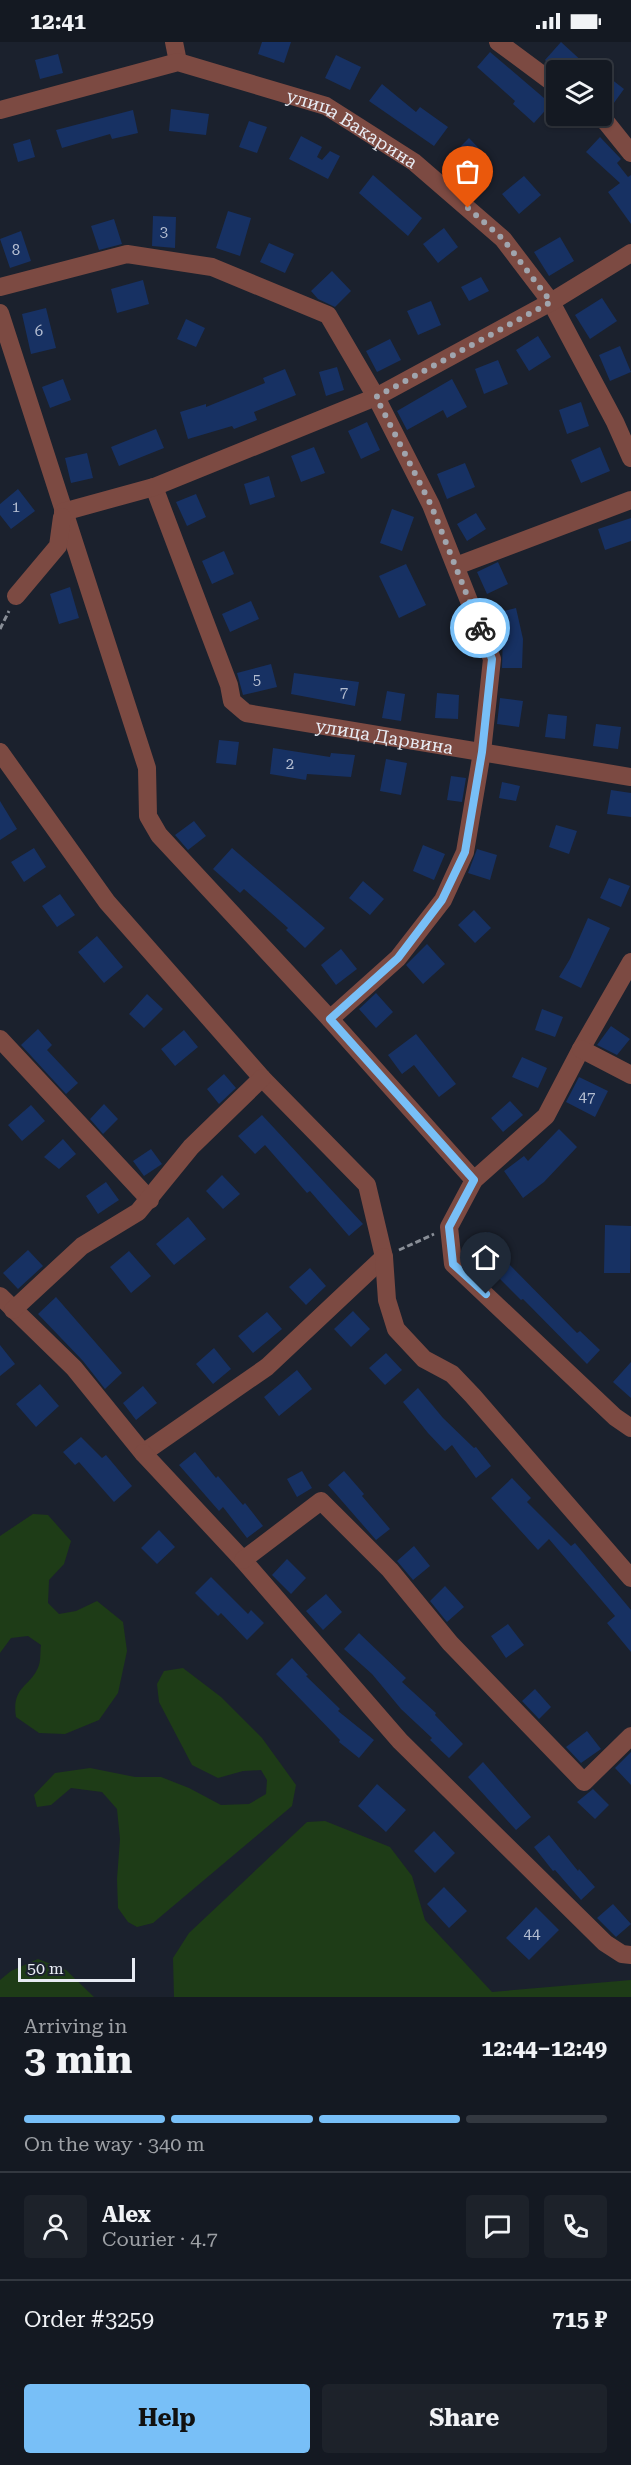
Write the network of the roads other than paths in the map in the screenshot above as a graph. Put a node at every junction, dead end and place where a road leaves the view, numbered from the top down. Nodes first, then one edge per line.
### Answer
1 (174, 42) edge
2 (498, 42) edge
3 (178, 62) junction
4 (546, 78) edge
5 (0, 110) edge
6 (609, 126) edge
7 (631, 153) edge
8 (631, 254) edge
9 (0, 287) edge
10 (551, 302) junction
11 (0, 313) edge
12 (376, 397) junction
13 (631, 458) edge
14 (154, 487) junction
15 (631, 500) edge
16 (63, 512) junction
17 (456, 566) junction
18 (16, 596) road end
19 (0, 752) edge
20 (482, 752) junction
21 (631, 777) edge
22 (631, 962) edge
23 (330, 1019) junction
24 (0, 1039) edge
25 (581, 1049) junction
26 (631, 1075) edge
27 (262, 1078) junction
28 (474, 1180) junction
29 (150, 1200) junction
30 (384, 1257) junction
31 (0, 1296) edge
32 (13, 1310) junction
33 (631, 1428) edge
34 (143, 1453) junction
35 (243, 1560) junction
36 (631, 1578) edge
37 (631, 1736) edge
38 (631, 1955) edge

1 - 3 street
2 - 4 street
3 - 5 street
3 - 10 street, улица Вакарина
6 - 7 street
8 - 10 street
9 - 12 street
10 - 12 street
10 - 13 street, улица Вакарина
11 - 16 street
12 - 14 street
12 - 17 street
14 - 16 street
14 - 20 street, улица Дарвина
15 - 17 street
16 - 18 street
16 - 23 street
17 - 20 street
19 - 27 street
20 - 21 street, улица Дарвина
20 - 23 street
22 - 25 street
23 - 28 street
24 - 29 street
25 - 26 street
25 - 28 street
27 - 29 street
27 - 30 street
28 - 33 street
29 - 32 street
30 - 34 street
30 - 36 street
31 - 32 street
32 - 34 street
34 - 35 street
35 - 37 street
35 - 38 street

